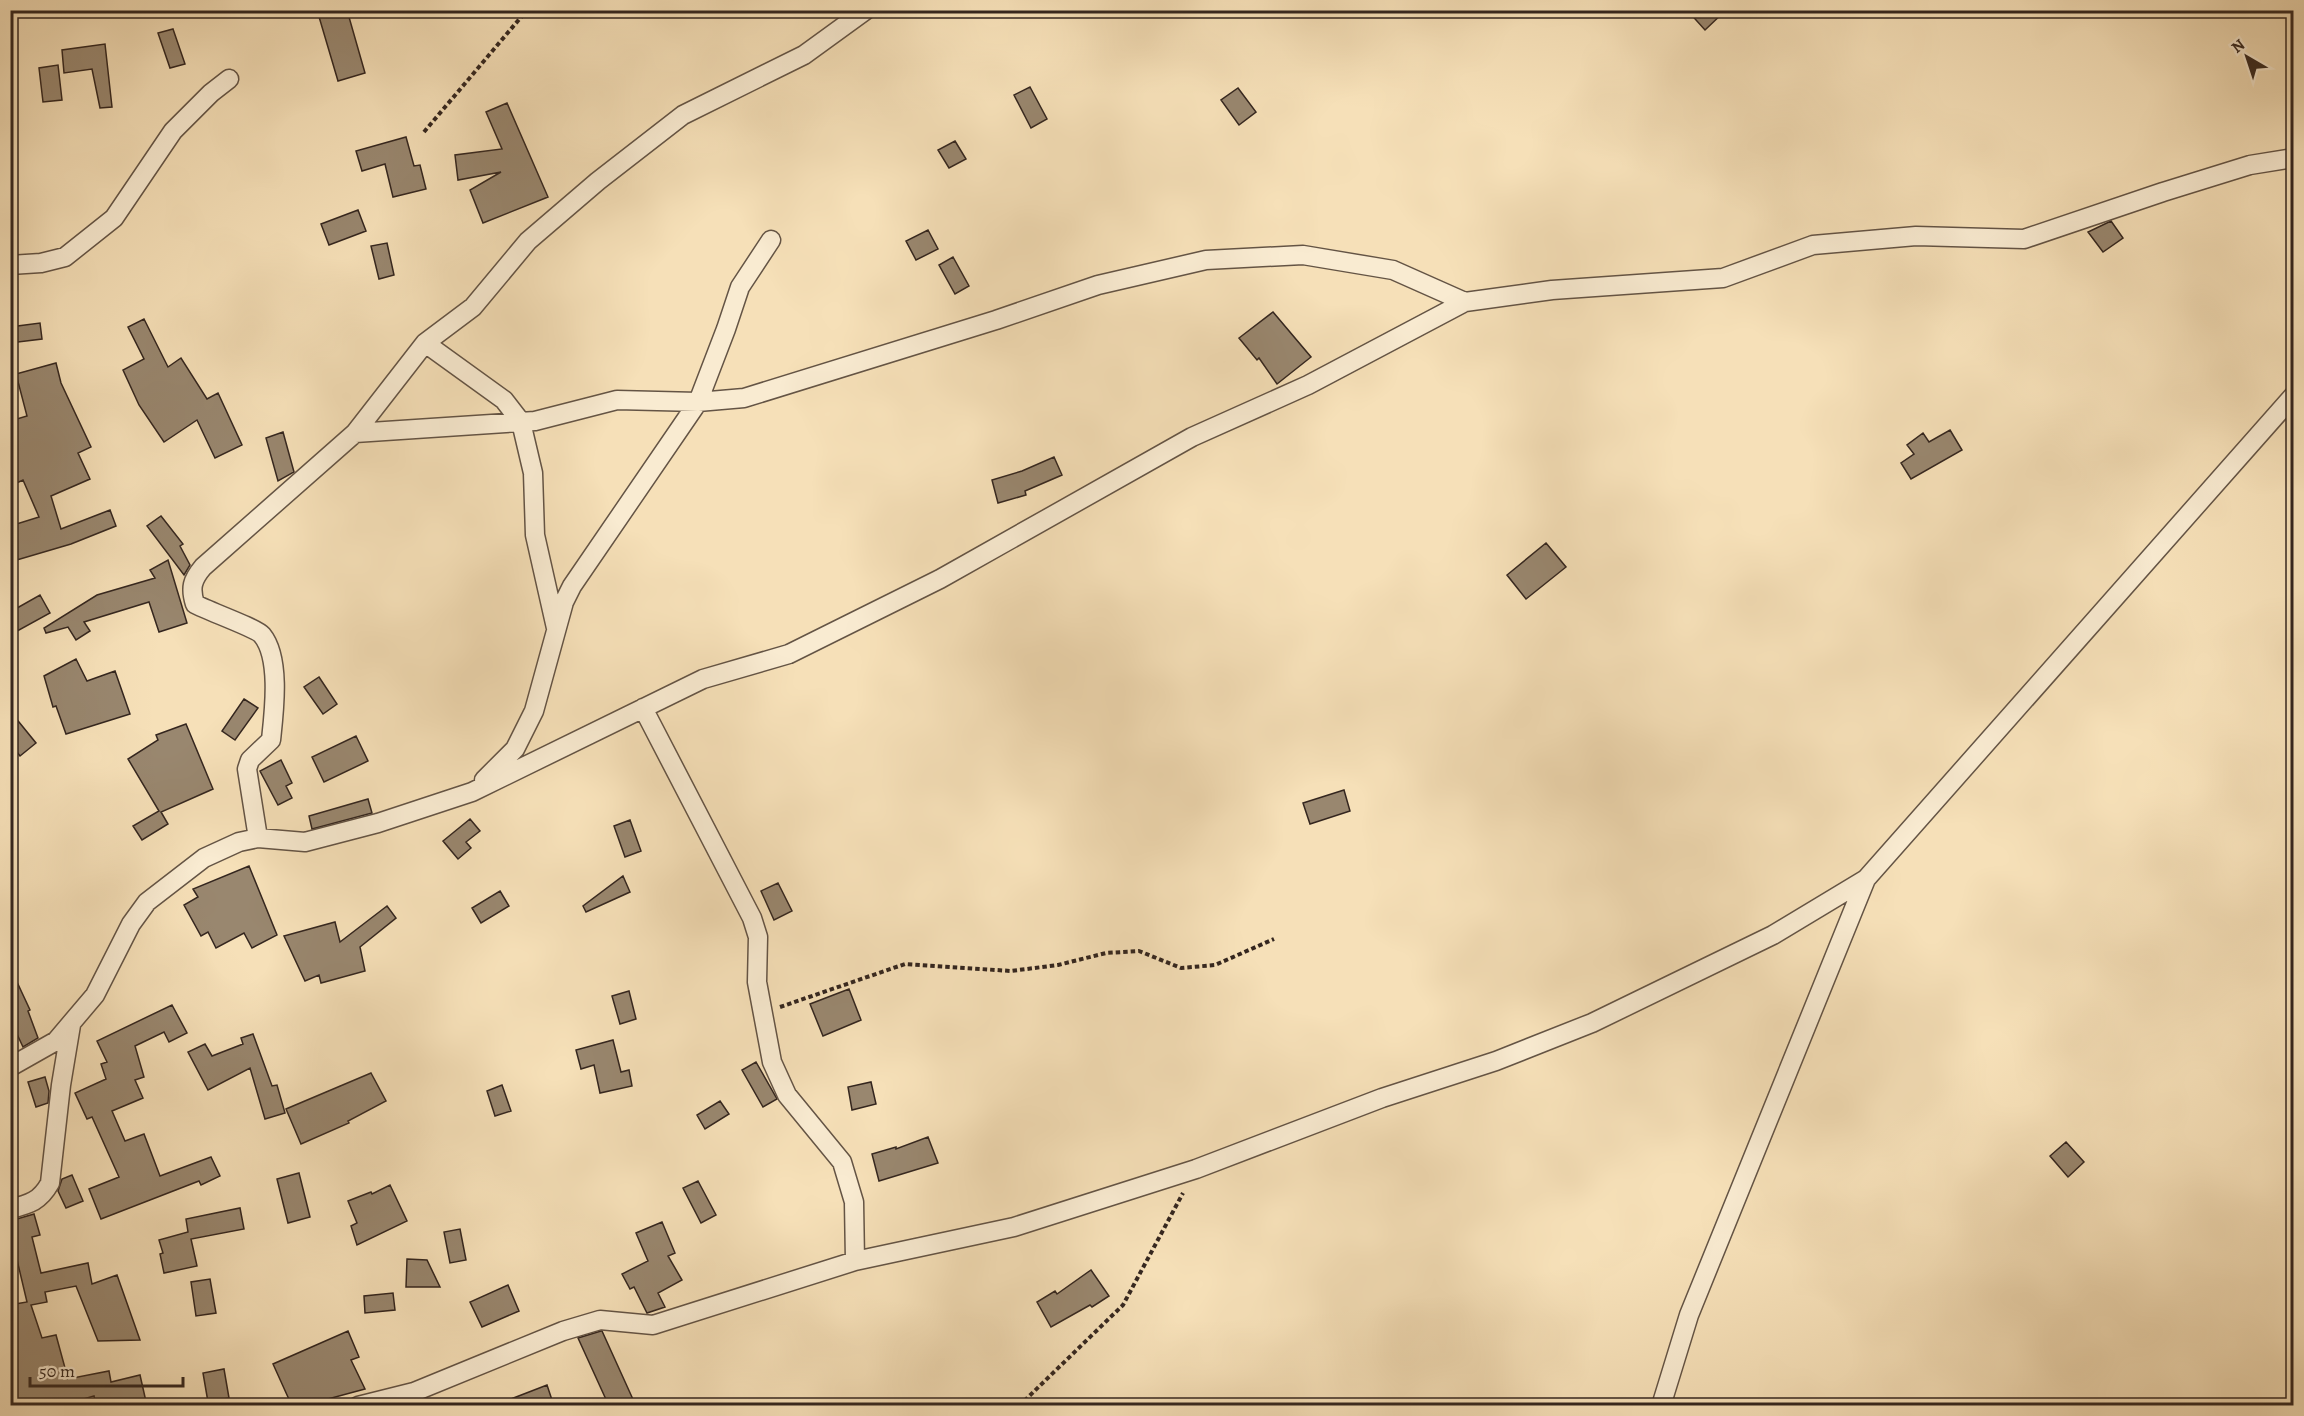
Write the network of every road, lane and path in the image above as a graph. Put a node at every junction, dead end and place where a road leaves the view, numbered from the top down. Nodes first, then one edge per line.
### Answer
1 (527, 10) edge
2 (866, 10) edge
3 (229, 79) dead end
4 (424, 132) dead end
5 (2294, 159) edge
6 (771, 240) dead end
7 (10, 265) edge
8 (1465, 302) junction
9 (425, 343) junction
10 (2294, 394) edge
11 (698, 402) junction
12 (521, 422) junction
13 (355, 433) junction
14 (556, 630) junction
15 (643, 708) junction
16 (472, 792) junction
17 (258, 838) junction
18 (1866, 879) junction
19 (1274, 939) dead end
20 (763, 1013) junction
21 (72, 1023) junction
22 (10, 1067) edge
23 (1197, 1169) junction
24 (10, 1209) edge
25 (855, 1261) junction
26 (358, 1406) edge
27 (1018, 1406) edge
28 (1661, 1406) edge

1 - 4 path
2 - 9 street
3 - 7 street
5 - 8 street
6 - 11 street
8 - 11 street
8 - 15 street
9 - 12 street
9 - 13 street
10 - 18 street
11 - 12 street
11 - 14 street
12 - 13 street
12 - 14 street
13 - 17 street
14 - 16 street
15 - 16 street
15 - 20 street
16 - 17 street
17 - 21 street
18 - 23 street
18 - 28 street
19 - 20 path
20 - 25 street
21 - 22 street
21 - 24 street
23 - 25 street
23 - 27 path
25 - 26 street

